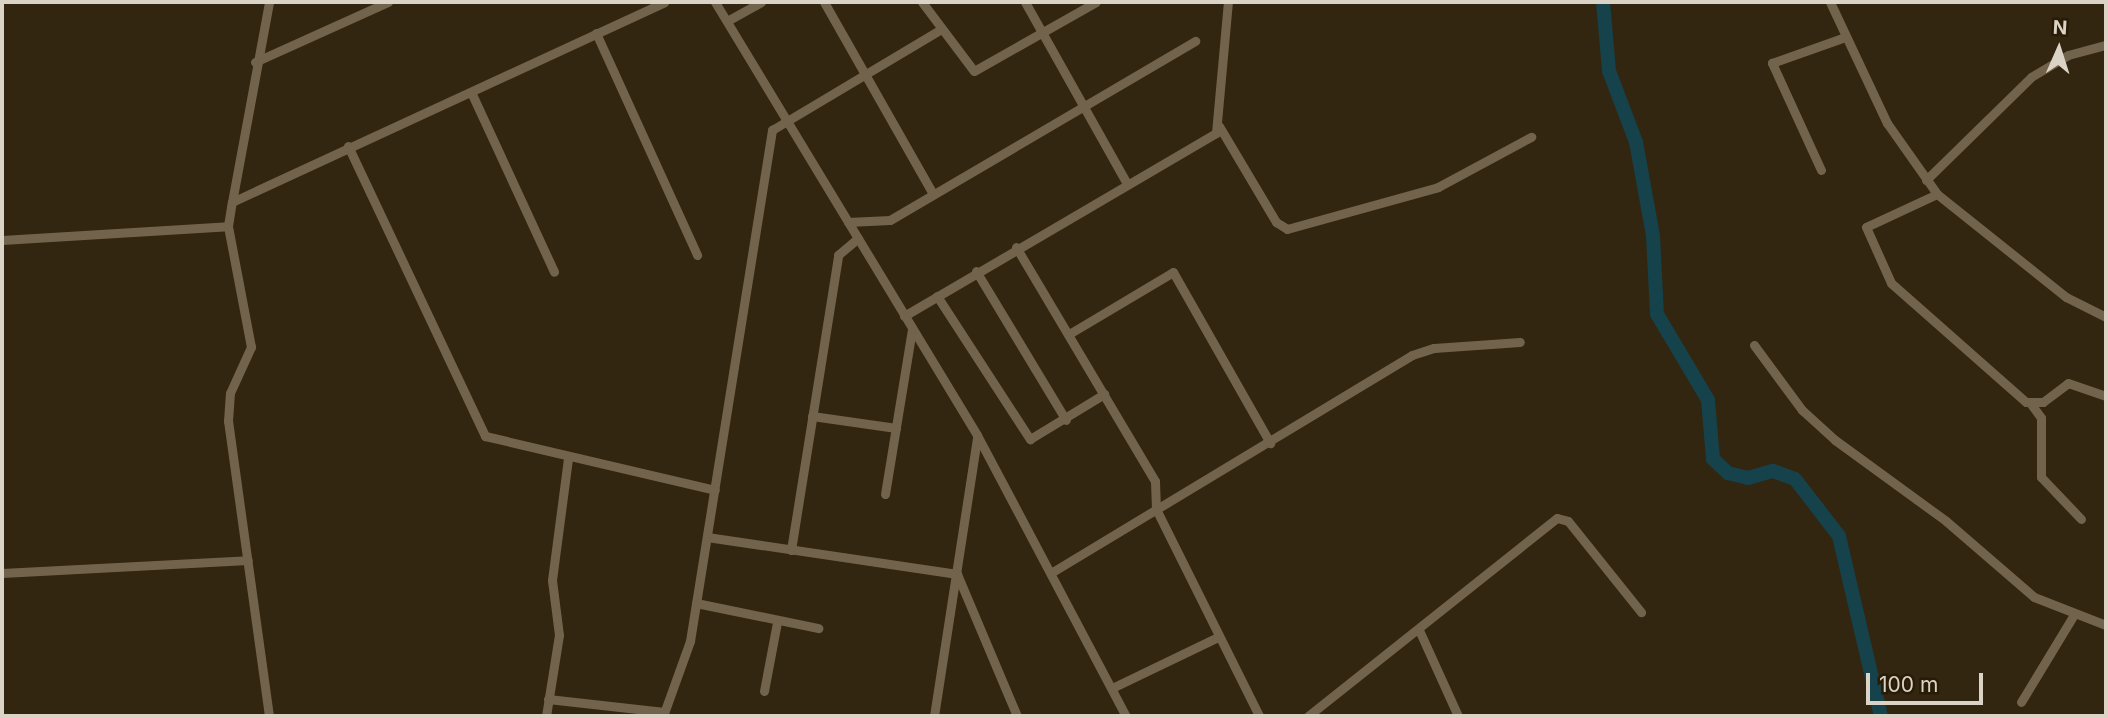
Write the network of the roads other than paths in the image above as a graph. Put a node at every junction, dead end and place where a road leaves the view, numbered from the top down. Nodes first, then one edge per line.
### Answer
1 (269, 2) edge
2 (388, 2) edge
3 (664, 2) edge
4 (715, 2) edge
5 (761, 2) edge
6 (824, 2) edge
7 (922, 2) edge
8 (1025, 2) edge
9 (1096, 2) edge
10 (1228, 2) edge
11 (1830, 2) edge
12 (727, 21) junction
13 (939, 31) junction
14 (1043, 32) junction
15 (596, 33) junction
16 (1845, 37) junction
17 (1195, 41) dead end
18 (2106, 45) edge
19 (256, 62) junction
20 (865, 74) junction
21 (471, 92) junction
22 (1084, 106) junction
23 (786, 120) junction
24 (1219, 126) junction
25 (1531, 137) dead end
26 (348, 146) junction
27 (1821, 170) dead end
28 (1926, 180) junction
29 (1127, 184) junction
30 (933, 194) junction
31 (1937, 194) junction
32 (232, 202) junction
33 (848, 222) junction
34 (229, 226) junction
35 (858, 238) junction
36 (2, 240) edge
37 (1016, 247) junction
38 (697, 255) dead end
39 (976, 271) junction
40 (554, 272) dead end
41 (937, 296) junction
42 (904, 317) junction
43 (2106, 317) edge
44 (912, 330) junction
45 (1069, 334) junction
46 (1520, 342) dead end
47 (1754, 345) dead end
48 (1104, 394) junction
49 (2106, 396) edge
50 (2031, 404) junction
51 (812, 416) junction
52 (1066, 420) junction
53 (896, 428) junction
54 (977, 435) junction
55 (1270, 443) junction
56 (568, 458) junction
57 (715, 490) junction
58 (885, 495) dead end
59 (1156, 509) junction
60 (2081, 519) dead end
61 (707, 537) junction
62 (790, 550) junction
63 (248, 560) junction
64 (1054, 571) junction
65 (2, 573) edge
66 (957, 574) junction
67 (696, 603) junction
68 (1641, 612) dead end
69 (2073, 616) junction
70 (777, 622) junction
71 (2106, 625) edge
72 (818, 628) dead end
73 (1419, 630) junction
74 (1216, 638) junction
75 (1112, 688) junction
76 (764, 691) dead end
77 (548, 699) junction
78 (2021, 702) dead end
79 (664, 714) edge
80 (269, 716) edge
81 (546, 716) edge
82 (934, 716) edge
83 (1017, 716) edge
84 (1126, 716) edge
85 (1259, 716) edge
86 (1308, 716) edge
87 (1458, 716) edge

1 - 19 street
2 - 19 street
3 - 15 street
4 - 12 street
5 - 12 street
6 - 20 street
7 - 13 street
8 - 14 street
9 - 14 street
10 - 24 street
11 - 16 street
12 - 23 street
13 - 14 street
13 - 20 street
14 - 22 street
15 - 21 street
15 - 38 street
16 - 27 street
16 - 28 street
17 - 22 street
18 - 28 street
19 - 32 street
20 - 23 street
20 - 30 street
21 - 26 street
21 - 40 street
22 - 29 street
22 - 30 street
23 - 33 street
23 - 57 street
24 - 25 street
24 - 29 street
26 - 32 street
26 - 56 street
28 - 31 street
29 - 37 street
30 - 33 street
31 - 43 street
31 - 50 street
32 - 34 street
33 - 35 street
34 - 36 street
34 - 63 street
35 - 42 street
35 - 51 street
37 - 39 street
37 - 45 street
39 - 41 street
39 - 52 street
41 - 42 street
41 - 52 street
42 - 44 street
44 - 53 street
44 - 54 street
45 - 48 street
45 - 55 street
46 - 55 street
47 - 69 street
48 - 52 street
48 - 59 street
49 - 50 street
50 - 60 street
51 - 53 street
51 - 62 street
53 - 58 street
54 - 64 street
54 - 66 street
55 - 59 street
56 - 57 street
56 - 77 street
57 - 61 street
59 - 64 street
59 - 74 street
61 - 62 street
61 - 67 street
62 - 66 street
63 - 65 street
63 - 80 street
64 - 75 street
66 - 82 street
66 - 83 street
67 - 70 street
67 - 79 street
68 - 73 street
69 - 71 street
69 - 78 street
70 - 72 street
70 - 76 street
73 - 86 street
73 - 87 street
74 - 75 street
74 - 85 street
75 - 84 street
77 - 79 street
77 - 81 street

